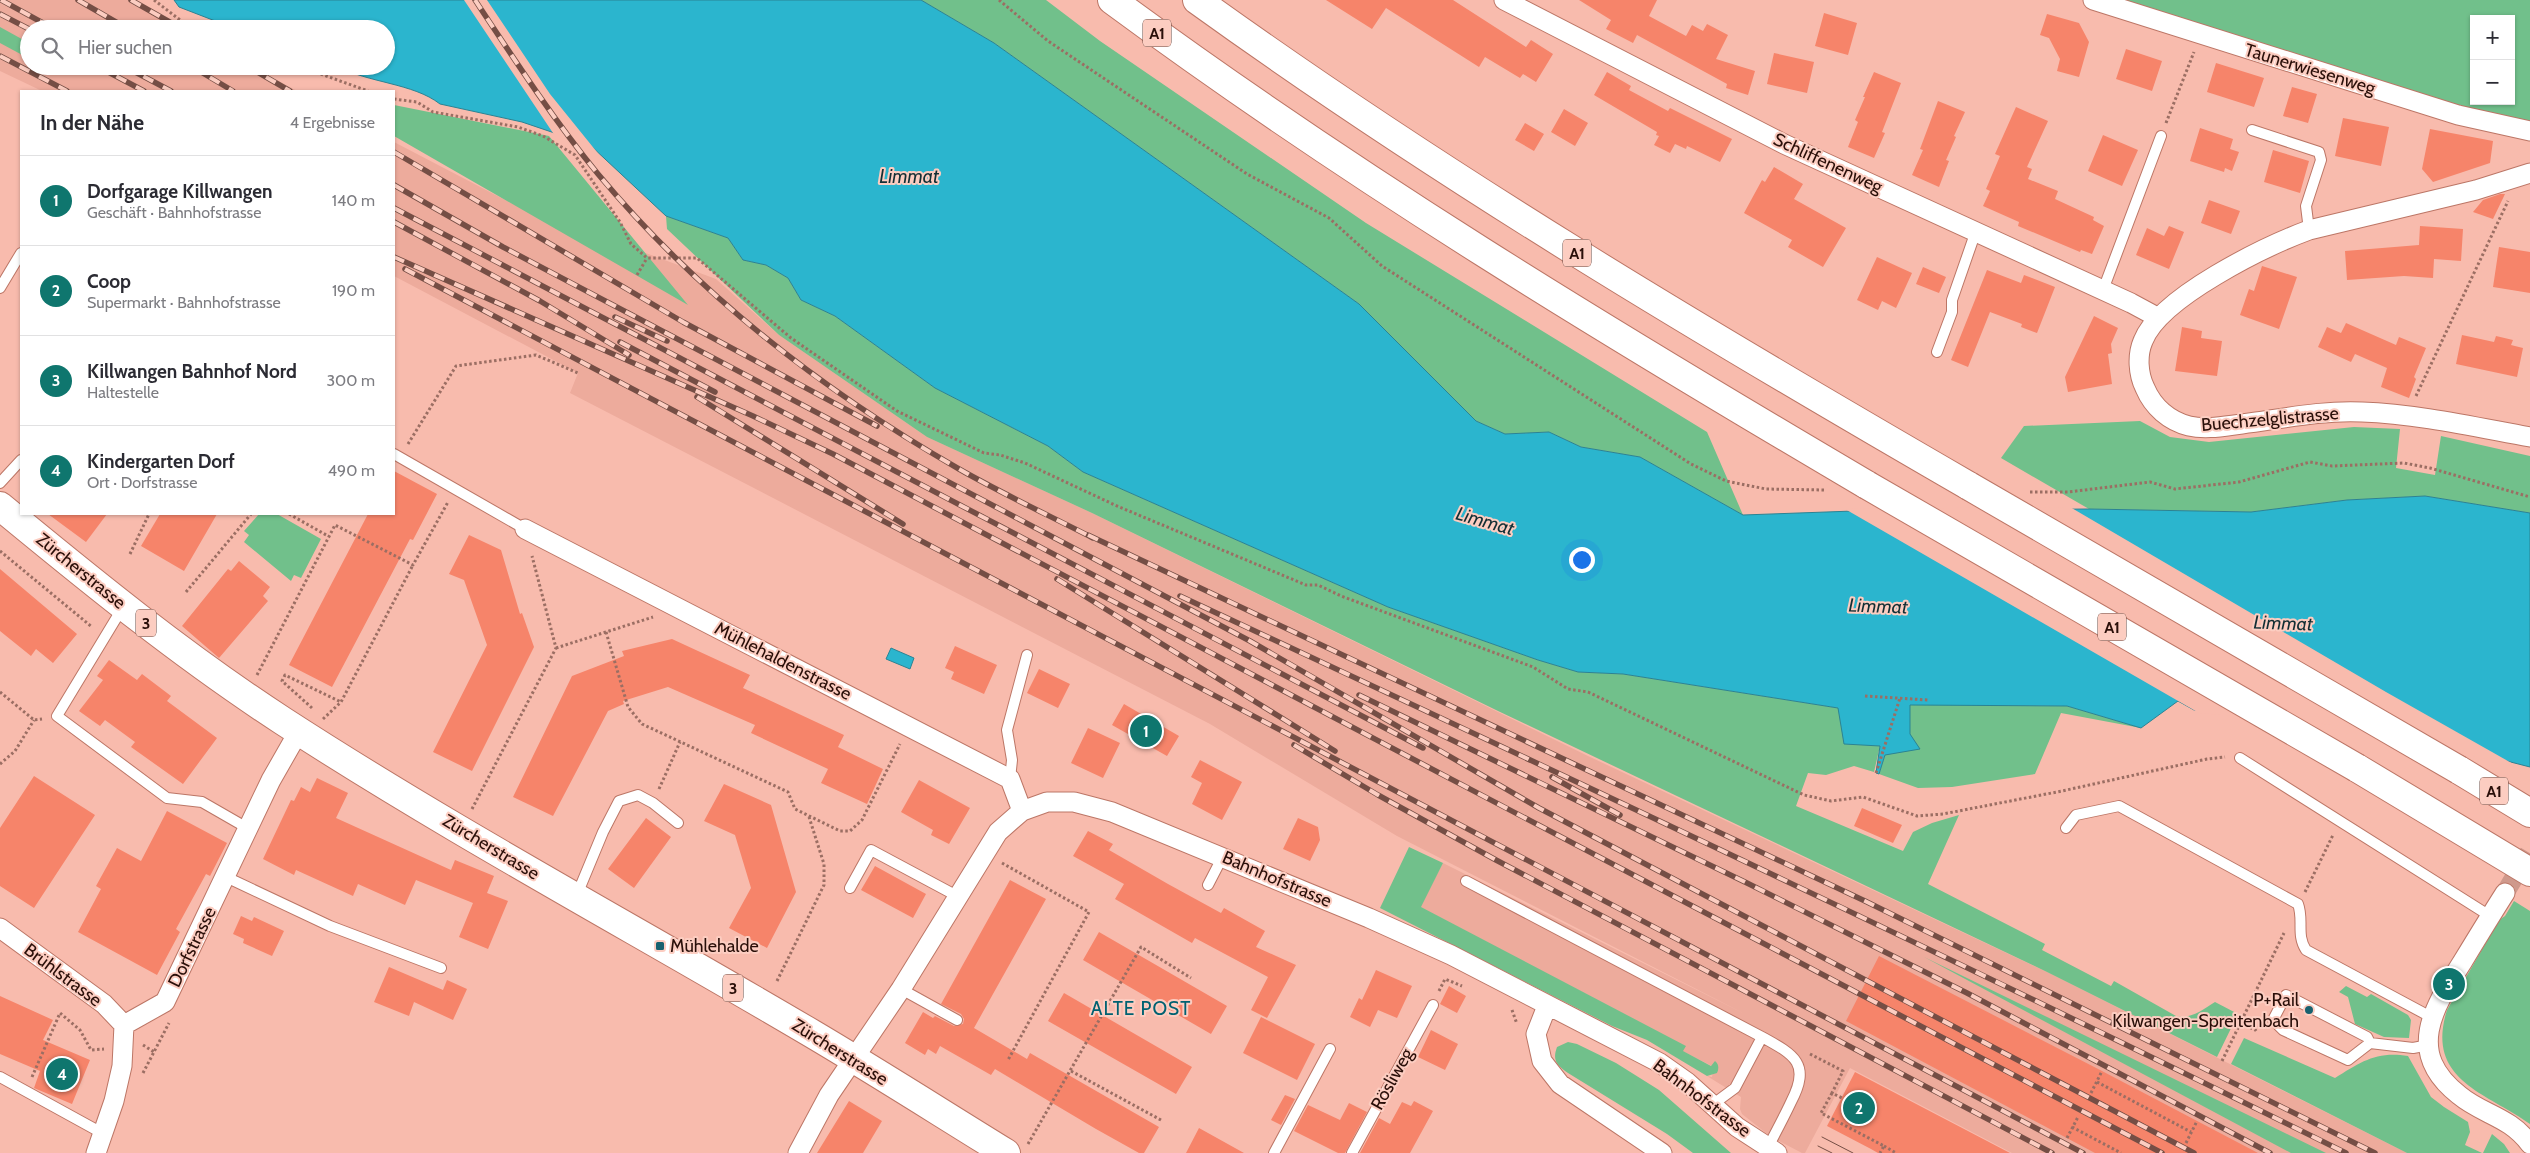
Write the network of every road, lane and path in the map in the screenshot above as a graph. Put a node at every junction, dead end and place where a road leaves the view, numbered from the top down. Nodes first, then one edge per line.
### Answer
1 (154, 0) edge
2 (1112, 0) edge
3 (1197, 0) edge
4 (1504, 0) edge
5 (2092, 0) edge
6 (179, 20) edge
7 (2200, 35) junction
8 (324, 75) edge
9 (365, 90) edge
10 (395, 99) edge
11 (2252, 130) dead end
12 (2530, 131) edge
13 (2161, 136) joint
14 (2530, 173) edge
15 (2509, 198) dead end
16 (2309, 230) junction
17 (1976, 231) junction
18 (20, 255) edge
19 (648, 258) junction
20 (637, 275) dead end
21 (0, 288) edge
22 (2103, 290) junction
23 (2157, 318) junction
24 (1937, 352) dead end
25 (578, 373) dead end
26 (2410, 416) junction
27 (2530, 437) edge
28 (397, 456) edge
29 (20, 461) edge
30 (2332, 466) dead end
31 (0, 483) edge
32 (455, 489) junction
33 (2530, 497) edge
34 (0, 506) edge
35 (149, 515) edge
36 (251, 515) edge
37 (291, 515) edge
38 (525, 529) junction
39 (328, 536) junction
40 (0, 551) edge
41 (130, 554) dead end
42 (413, 565) dead end
43 (186, 592) dead end
44 (124, 606) junction
45 (680, 608) junction
46 (606, 632) junction
47 (104, 638) junction
48 (556, 648) junction
49 (1027, 655) dead end
50 (0, 692) edge
51 (245, 695) junction
52 (1865, 696) dead end
53 (1900, 698) junction
54 (1928, 700) dead end
55 (340, 702) junction
56 (58, 716) junction
57 (34, 720) junction
58 (908, 726) junction
59 (299, 731) junction
60 (680, 742) junction
61 (2240, 758) joint
62 (0, 764) edge
63 (1876, 773) dead end
64 (1010, 779) junction
65 (653, 803) junction
66 (1022, 811) junction
67 (470, 813) dead end
68 (2530, 813) edge
69 (809, 816) junction
70 (2340, 821) junction
71 (678, 823) dead end
72 (2066, 828) dead end
73 (249, 829) junction
74 (984, 852) junction
75 (1223, 856) junction
76 (2530, 872) edge
77 (226, 877) junction
78 (1466, 881) dead end
79 (1208, 885) dead end
80 (850, 888) dead end
81 (2505, 893) tunnel mouth
82 (957, 896) junction
83 (576, 898) junction
84 (2298, 904) junction
85 (2490, 916) junction
86 (0, 928) edge
87 (441, 968) dead end
88 (1191, 978) dead end
89 (777, 981) dead end
90 (901, 989) junction
91 (1433, 1005) dead end
92 (1547, 1006) junction
93 (2431, 1017) junction
94 (957, 1020) dead end
95 (2241, 1023) junction
96 (124, 1025) junction
97 (2255, 1030) dead end
98 (1762, 1037) junction
99 (2370, 1043) junction
100 (144, 1045) dead end
101 (2429, 1045) junction
102 (123, 1048) junction
103 (1330, 1049) dead end
104 (154, 1052) dead end
105 (852, 1059) junction
106 (1008, 1060) dead end
107 (2222, 1061) dead end
108 (1071, 1071) junction
109 (1843, 1071) dead end
110 (2102, 1071) dead end
111 (0, 1077) edge
112 (2097, 1082) junction
113 (26, 1091) junction
114 (1832, 1093) junction
115 (2091, 1093) dead end
116 (1842, 1098) dead end
117 (1712, 1105) junction
118 (2078, 1117) dead end
119 (1161, 1120) dead end
120 (2197, 1121) dead end
121 (2072, 1127) junction
122 (2191, 1132) junction
123 (102, 1133) junction
124 (2066, 1138) dead end
125 (2186, 1143) dead end
126 (2530, 1144) edge
127 (1884, 1146) junction
128 (1017, 1149) edge
129 (1773, 1150) edge
130 (96, 1153) edge
131 (798, 1153) edge
132 (1274, 1153) edge
133 (1352, 1153) edge
134 (1662, 1153) edge
135 (1880, 1153) edge
136 (1896, 1153) edge
137 (2121, 1153) edge

1 - 6 path
2 - 76 main road, A1, bridge
3 - 68 main road, A1, bridge
4 - 17 street, Schliffenenweg
5 - 7 street, Taunerwiesenweg
7 - 12 street, Taunerwiesenweg
7 - 13 path
8 - 9 path
10 - 19 path
11 - 16 lane
13 - 22 lane
14 - 16 street, Buechzelglistrasse
15 - 26 path
16 - 23 street, Buechzelglistrasse
17 - 22 street, Schliffenenweg
17 - 24 lane
18 - 21 lane
19 - 20 path
19 - 61 path
22 - 23 street, Schliffenenweg
23 - 26 street, Buechzelglistrasse
25 - 28 path
26 - 27 street, Buechzelglistrasse
28 - 32 lane
29 - 31 lane
30 - 33 path
32 - 38 lane
32 - 39 path
34 - 44 main road, Zürcherstrasse / 3
35 - 41 path
36 - 43 path
37 - 39 path
38 - 45 street, Mühlehaldenstrasse
38 - 48 path
39 - 51 path
40 - 47 path
42 - 55 path
44 - 47 lane
44 - 51 main road, Zürcherstrasse / 3
45 - 46 path
45 - 58 street, Mühlehaldenstrasse
46 - 48 path
46 - 60 path
47 - 56 lane
48 - 67 path
49 - 64 lane
50 - 57 path
51 - 59 main road, Zürcherstrasse / 3
52 - 53 path
53 - 54 path
53 - 63 path
55 - 55 path
56 - 57 path
56 - 73 lane
57 - 62 path
58 - 64 street, Mühlehaldenstrasse
58 - 69 path
59 - 73 street, Dorfstrasse
59 - 83 main road, Zürcherstrasse / 3
60 - 65 path
60 - 69 path
61 - 70 lane
64 - 66 street
65 - 71 lane
65 - 83 lane
66 - 74 street, Bahnhofstrasse
66 - 75 street, Bahnhofstrasse
69 - 89 path
70 - 84 path
70 - 85 lane
72 - 84 lane
73 - 77 street, Dorfstrasse
74 - 82 street, Bahnhofstrasse
74 - 106 path
75 - 79 lane
75 - 92 street, Bahnhofstrasse
77 - 87 lane
77 - 96 street, Dorfstrasse
78 - 98 lane
80 - 82 lane
81 - 85 street
82 - 90 street, Bahnhofstrasse
83 - 105 main road, Zürcherstrasse / 3
84 - 93 lane
84 - 95 path
85 - 93 street
86 - 96 street, Brühlstrasse
88 - 108 path
90 - 94 lane
90 - 105 street, Bahnhofstrasse
91 - 133 lane, Rösliweg
92 - 117 street, Bahnhofstrasse
92 - 134 street
93 - 101 street
95 - 97 path
95 - 107 path
96 - 102 street
98 - 117 lane
98 - 129 lane
99 - 99 lane
99 - 101 lane
100 - 104 path
101 - 126 street
102 - 113 path
102 - 123 street
103 - 132 lane
105 - 128 main road, Zürcherstrasse / 3
105 - 131 street, Bahnhofstrasse
108 - 119 path
108 - 128 path
109 - 114 path
110 - 112 path
111 - 113 lane
112 - 115 path
112 - 122 path
113 - 123 lane
114 - 116 path
114 - 127 path
117 - 129 street, Bahnhofstrasse
118 - 121 path
120 - 122 path
121 - 124 path
121 - 137 path
122 - 125 path
123 - 130 street
127 - 135 path
127 - 136 path

